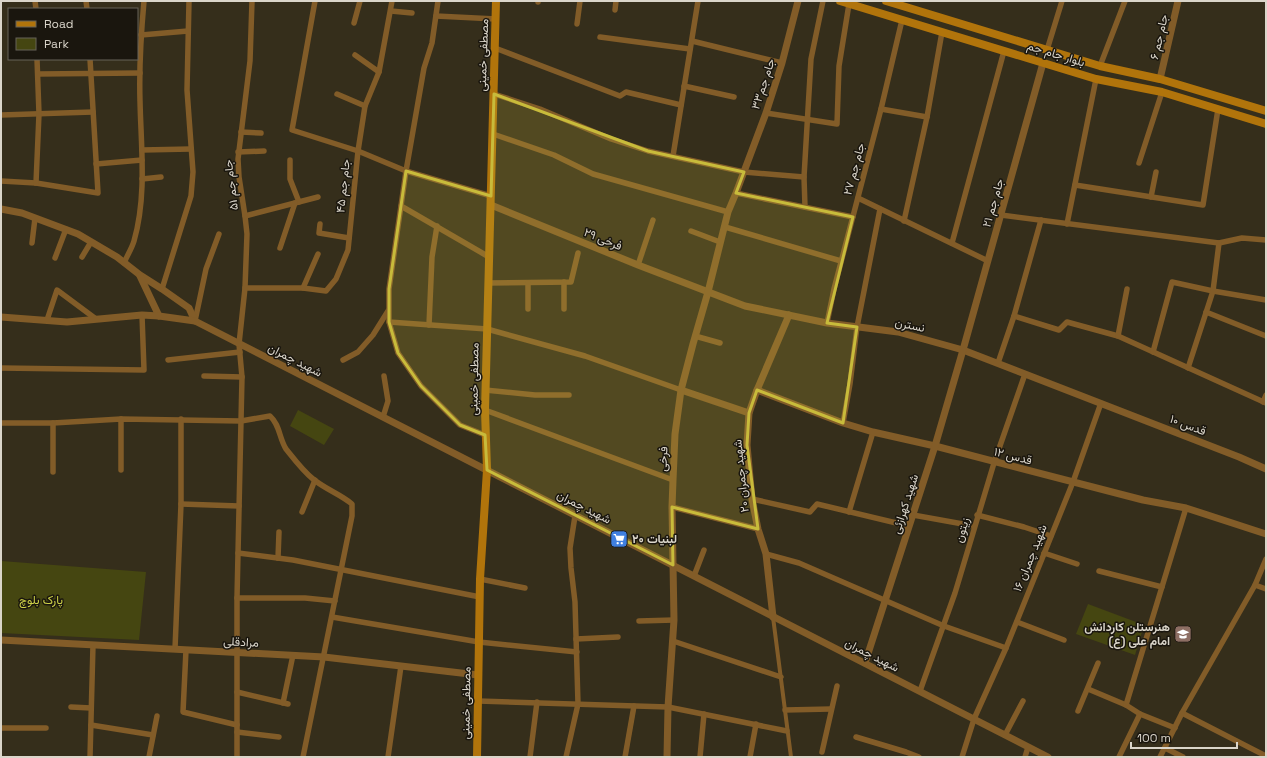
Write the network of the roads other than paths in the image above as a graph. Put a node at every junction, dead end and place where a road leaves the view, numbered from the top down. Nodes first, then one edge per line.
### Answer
1 (144, 1) edge
2 (189, 1) edge
3 (252, 1) edge
4 (315, 1) edge
5 (360, 1) edge
6 (392, 1) edge
7 (438, 1) edge
8 (496, 1) edge
9 (580, 1) edge
10 (616, 1) edge
11 (698, 1) edge
12 (798, 1) edge
13 (822, 1) edge
14 (840, 1) edge
15 (886, 1) edge
16 (1061, 1) edge
17 (1125, 1) edge
18 (1178, 1) edge
19 (896, 2) edge
20 (850, 4) junction
21 (615, 10) dead end
22 (391, 11) junction
23 (412, 13) dead end
24 (436, 16) junction
25 (496, 19) junction
26 (902, 20) junction
27 (354, 23) dead end
28 (577, 24) dead end
29 (188, 31) junction
30 (942, 32) junction
31 (141, 35) junction
32 (600, 37) dead end
33 (692, 41) junction
34 (495, 48) junction
35 (690, 49) junction
36 (1046, 50) junction
37 (1004, 51) junction
38 (355, 55) dead end
39 (37, 60) edge
40 (90, 60) edge
41 (782, 63) junction
42 (1043, 63) junction
43 (1100, 66) junction
44 (379, 72) junction
45 (91, 73) junction
46 (140, 73) junction
47 (38, 74) junction
48 (1096, 79) junction
49 (1160, 79) junction
50 (684, 86) junction
51 (1162, 92) junction
52 (337, 94) dead end
53 (494, 94) junction
54 (734, 97) dead end
55 (681, 105) junction
56 (365, 106) junction
57 (881, 109) junction
58 (1218, 109) junction
59 (1266, 111) edge
60 (93, 112) junction
61 (766, 113) junction
62 (39, 114) junction
63 (1, 115) edge
64 (927, 117) junction
65 (807, 119) junction
66 (1266, 124) edge
67 (241, 132) junction
68 (261, 133) dead end
69 (492, 134) junction
70 (191, 149) junction
71 (142, 150) junction
72 (264, 151) dead end
73 (358, 151) junction
74 (238, 152) junction
75 (673, 156) junction
76 (142, 160) junction
77 (290, 160) dead end
78 (1140, 163) dead end
79 (96, 164) junction
80 (406, 171) junction
81 (744, 172) junction
82 (1156, 172) dead end
83 (161, 177) dead end
84 (804, 177) junction
85 (142, 179) junction
86 (1, 181) edge
87 (36, 183) junction
88 (1075, 185) junction
89 (736, 193) junction
90 (491, 196) junction
91 (318, 197) dead end
92 (1151, 197) junction
93 (858, 198) junction
94 (297, 202) junction
95 (491, 205) junction
96 (401, 206) junction
97 (805, 207) junction
98 (1, 209) edge
99 (880, 209) junction
100 (728, 212) junction
101 (1001, 215) junction
102 (245, 216) junction
103 (853, 217) junction
104 (35, 218) junction
105 (653, 220) dead end
106 (904, 220) junction
107 (1041, 220) junction
108 (320, 224) dead end
109 (1067, 224) junction
110 (437, 226) junction
111 (725, 226) junction
112 (66, 229) junction
113 (691, 231) dead end
114 (219, 234) dead end
115 (349, 238) junction
116 (1266, 240) edge
117 (32, 242) dead end
118 (91, 242) junction
119 (720, 242) junction
120 (952, 243) junction
121 (1219, 244) junction
122 (280, 248) dead end
123 (578, 253) dead end
124 (318, 254) dead end
125 (489, 256) junction
126 (82, 257) dead end
127 (54, 258) dead end
128 (841, 261) junction
129 (988, 261) junction
130 (124, 263) junction
131 (638, 265) junction
132 (140, 275) junction
133 (564, 282) junction
134 (488, 283) junction
135 (528, 283) junction
136 (245, 288) junction
137 (303, 288) junction
138 (162, 289) junction
139 (1127, 289) dead end
140 (1213, 291) junction
141 (708, 292) junction
142 (1266, 300) edge
143 (528, 309) dead end
144 (564, 309) dead end
145 (389, 310) junction
146 (1206, 312) junction
147 (142, 315) junction
148 (789, 315) junction
149 (159, 316) junction
150 (1014, 316) junction
151 (1, 317) edge
152 (96, 319) junction
153 (47, 320) junction
154 (195, 322) junction
155 (389, 322) junction
156 (827, 323) junction
157 (430, 325) junction
158 (857, 327) junction
159 (487, 329) junction
160 (695, 336) junction
161 (1118, 336) junction
162 (1266, 336) edge
163 (720, 343) dead end
164 (239, 344) junction
165 (963, 350) junction
166 (240, 352) junction
167 (1152, 352) junction
168 (168, 360) dead end
169 (343, 360) dead end
170 (998, 363) junction
171 (1, 368) edge
172 (1188, 368) junction
173 (1025, 374) junction
174 (204, 376) dead end
175 (384, 376) dead end
176 (242, 377) junction
177 (485, 390) junction
178 (681, 390) junction
179 (757, 390) junction
180 (569, 395) dead end
181 (1266, 395) edge
182 (1101, 403) junction
183 (1265, 403) edge
184 (485, 410) junction
185 (748, 413) junction
186 (382, 417) junction
187 (121, 419) junction
188 (181, 419) junction
189 (241, 421) junction
190 (1, 423) edge
191 (53, 423) junction
192 (843, 423) junction
193 (873, 432) junction
194 (485, 435) junction
195 (935, 446) junction
196 (994, 462) junction
197 (1266, 469) edge
198 (121, 470) dead end
199 (487, 470) junction
200 (53, 472) dead end
201 (315, 480) junction
202 (673, 480) junction
203 (1073, 482) junction
204 (752, 499) junction
205 (181, 504) junction
206 (239, 506) junction
207 (672, 507) junction
208 (1186, 508) junction
209 (302, 512) dead end
210 (849, 512) junction
211 (913, 515) junction
212 (978, 515) junction
213 (575, 516) junction
214 (910, 526) junction
215 (974, 526) junction
216 (758, 529) junction
217 (279, 532) dead end
218 (1266, 534) edge
219 (1051, 536) junction
220 (704, 550) dead end
221 (238, 553) junction
222 (1044, 553) junction
223 (766, 554) junction
224 (278, 558) junction
225 (1266, 559) edge
226 (1077, 564) dead end
227 (673, 565) junction
228 (341, 570) junction
229 (1099, 571) dead end
230 (694, 576) junction
231 (480, 579) junction
232 (1255, 585) junction
233 (1162, 587) junction
234 (525, 588) dead end
235 (1266, 589) edge
236 (480, 597) junction
237 (237, 598) junction
238 (885, 600) junction
239 (335, 601) junction
240 (332, 617) junction
241 (773, 617) junction
242 (674, 620) junction
243 (639, 621) dead end
244 (1017, 622) junction
245 (944, 626) junction
246 (618, 636) dead end
247 (576, 639) junction
248 (1, 640) edge
249 (1064, 640) dead end
250 (673, 641) junction
251 (479, 642) junction
252 (93, 645) junction
253 (1006, 648) junction
254 (175, 649) junction
255 (186, 650) junction
256 (577, 652) junction
257 (237, 653) junction
258 (293, 655) junction
259 (324, 657) junction
260 (865, 663) junction
261 (1098, 663) dead end
262 (401, 666) junction
263 (478, 675) junction
264 (781, 677) junction
265 (837, 686) dead end
266 (1088, 689) junction
267 (237, 692) junction
268 (920, 692) junction
269 (478, 700) junction
270 (1023, 701) dead end
271 (538, 702) junction
272 (578, 704) junction
273 (1126, 705) junction
274 (634, 706) junction
275 (71, 707) dead end
276 (668, 707) junction
277 (91, 708) junction
278 (831, 709) junction
279 (785, 710) junction
280 (1078, 711) dead end
281 (704, 714) junction
282 (1140, 714) junction
283 (1182, 714) junction
284 (157, 716) dead end
285 (974, 719) junction
286 (756, 724) junction
287 (91, 725) junction
288 (237, 725) junction
289 (1, 728) edge
290 (46, 728) dead end
291 (1175, 728) junction
292 (788, 731) junction
293 (237, 732) junction
294 (153, 735) junction
295 (1005, 735) junction
296 (279, 737) dead end
297 (856, 737) dead end
298 (1028, 747) junction
299 (1165, 748) junction
300 (822, 752) dead end
301 (1266, 756) edge
302 (90, 757) edge
303 (149, 757) edge
304 (236, 757) edge
305 (303, 757) edge
306 (388, 757) edge
307 (477, 757) edge
308 (530, 757) edge
309 (566, 757) edge
310 (625, 757) edge
311 (668, 757) edge
312 (700, 757) edge
313 (750, 757) edge
314 (791, 757) edge
315 (919, 757) edge
316 (962, 757) edge
317 (1025, 757) edge
318 (1048, 757) edge
319 (1118, 757) edge
320 (1160, 757) edge
321 (1183, 757) edge

1 - 31 street
2 - 29 street
3 - 67 street, جام جم ۵۱
4 - 73 street
5 - 27 street
6 - 22 street, جام جم ۴۵
7 - 24 street
8 - 25 main road, مصطفی خمینی
9 - 28 street
10 - 21 street
11 - 33 street
12 - 41 street, جام جم۳۳
13 - 65 street
14 - 20 main road, بلوار جام جم
15 - 19 main road, بلوار جام جم
16 - 36 street
17 - 43 street
18 - 49 street, جام جم ۶
19 - 36 main road, بلوار جام جم
20 - 26 main road, بلوار جام جم
20 - 65 street
22 - 23 street
22 - 44 street, جام جم ۴۵
24 - 25 street
24 - 80 street
25 - 34 main road, مصطفی خمینی
26 - 30 main road, بلوار جام جم
26 - 57 street, جام جم ۲۷
29 - 31 street
29 - 70 street
30 - 37 main road, بلوار جام جم
30 - 64 street
31 - 46 street
32 - 35 street
33 - 35 street
33 - 41 street
34 - 53 main road, مصطفی خمینی
34 - 55 street
35 - 50 street
36 - 42 main road
36 - 43 main road, بلوار جام جم
37 - 42 main road, بلوار جام جم
37 - 120 street
38 - 44 street
39 - 47 street
40 - 45 street
41 - 61 street, جام جم۳۳
42 - 48 main road, بلوار جام جم
42 - 101 street, جام جم ۲۱
43 - 49 main road, بلوار جام جم
44 - 56 street, جام جم ۴۵
45 - 46 street
45 - 47 street
45 - 60 street
46 - 71 street
47 - 62 street
48 - 51 main road, بلوار جام جم
48 - 88 street
49 - 59 main road, بلوار جام جم
50 - 54 street
50 - 55 street
51 - 58 main road, بلوار جام جم
51 - 78 street
52 - 56 street
53 - 69 main road, مصطفی خمینی
53 - 75 street
55 - 75 street
56 - 73 street, جام جم ۴۵
57 - 64 street
57 - 93 street, جام جم ۲۷
58 - 66 main road, بلوار جام جم
58 - 92 street
60 - 62 street
60 - 79 street
61 - 65 street
61 - 81 street, جام جم۳۳
62 - 63 street
62 - 87 street
64 - 106 street
65 - 84 street
67 - 68 street
67 - 74 street, جام جم ۵۱
69 - 90 main road, مصطفی خمینی
69 - 100 street
70 - 71 street
70 - 138 street
71 - 76 street
72 - 74 street
73 - 80 street
73 - 115 street, جام جم ۴۵
74 - 102 street, جام جم ۵۱
75 - 81 street
76 - 79 street
76 - 85 street
77 - 94 street
79 - 87 street
80 - 90 street
80 - 96 street
81 - 84 street
81 - 89 street, فرخی
82 - 92 street
83 - 85 street
84 - 97 street
85 - 130 street
86 - 87 street
88 - 92 street
88 - 109 street
89 - 97 street
89 - 100 street, فرخی
90 - 95 main road, مصطفی خمینی
91 - 94 street
93 - 99 street
93 - 103 street, جام جم ۲۷
94 - 102 street
94 - 122 street
95 - 125 main road, مصطفی خمینی
95 - 131 street, فرخی ۲۹
96 - 110 street
96 - 145 street
97 - 103 street
98 - 104 street
99 - 106 street
99 - 158 street
100 - 111 street, فرخی
101 - 107 street
101 - 129 street, جام جم ۲۱
102 - 136 street, جام جم ۵۱
103 - 128 street, جام جم ۲۷
104 - 112 street
104 - 117 street
105 - 131 street
106 - 120 street
107 - 109 street
107 - 150 street
108 - 115 street
109 - 121 street
110 - 125 street
110 - 157 street
111 - 119 street, فرخی
111 - 128 street
112 - 118 street
112 - 127 street
113 - 119 street
114 - 154 street
115 - 137 street, جام جم ۴۵
116 - 121 street
118 - 126 street
118 - 130 street
119 - 141 street, فرخی
120 - 129 street
121 - 140 street
123 - 133 street
124 - 137 street
125 - 134 main road, مصطفی خمینی
128 - 156 street, جام جم ۲۷
129 - 165 street, جام جم ۲۱
130 - 132 street
131 - 141 street, فرخی ۲۹
132 - 138 street
132 - 149 street
133 - 135 street
133 - 144 street
134 - 135 street
134 - 159 main road, مصطفی خمینی
135 - 143 street
136 - 137 street, جام جم ۴۵
136 - 164 street, جام جم ۵۱
138 - 154 street
139 - 161 street
140 - 142 street
140 - 146 street
140 - 167 street
141 - 148 street, نسترن
141 - 160 street, فرخی
145 - 155 street
145 - 169 street
146 - 162 street
146 - 172 street
147 - 149 street, شهید چمران
147 - 152 street, شهید چمران
147 - 171 street
148 - 156 street, نسترن
148 - 179 street, شهید چمران ۲۰
149 - 154 street, شهید چمران
150 - 161 street
150 - 170 street
151 - 153 street, شهید چمران
152 - 153 street, شهید چمران
152 - 153 street
154 - 164 street, شهید چمران
155 - 157 street
155 - 194 street
156 - 158 street, نسترن
157 - 159 street
158 - 165 street, نسترن
158 - 192 street
159 - 177 main road, مصطفی خمینی
159 - 178 street
160 - 163 street
160 - 178 street, فرخی
161 - 167 street
164 - 166 street, جام جم ۵۱
164 - 186 street, شهید چمران
165 - 170 street, نسترن
165 - 195 street, شهید کهرازئی
166 - 168 street
166 - 176 street, جام جم ۵۱
167 - 172 street
170 - 173 street, نسترن
172 - 183 street
173 - 182 street, نسترن
173 - 196 street, زیتون
174 - 176 street
175 - 186 street
176 - 189 street, جام جم ۵۱
177 - 180 street
177 - 184 main road, مصطفی خمینی
178 - 185 street
178 - 202 street, فرخی
179 - 185 street, شهید چمران ۲۰
179 - 192 street, قدس ۱۲
181 - 183 street
182 - 197 street, قدس ۱۰
182 - 203 street, شهید چمران ۱۶
184 - 194 main road, مصطفی خمینی
184 - 202 street
185 - 204 street, شهید چمران ۲۰
186 - 199 street, شهید چمران
187 - 188 street
187 - 191 street
187 - 198 street
188 - 189 street
188 - 205 street
189 - 201 street
189 - 206 street, جام جم ۵۱
190 - 191 street
191 - 200 street
192 - 193 street, قدس ۱۲
193 - 195 street, قدس ۱۲
193 - 210 street
194 - 199 main road, مصطفی خمینی
195 - 196 street, قدس ۱۲
195 - 211 street, شهید کهرازئی
196 - 203 street, قدس ۱۲
196 - 212 street, زیتون
199 - 213 street, شهید چمران
199 - 231 main road, مصطفی خمینی
201 - 209 street
201 - 228 street
202 - 207 street, فرخی
203 - 208 street, قدس ۱۲
203 - 219 street, شهید چمران ۱۶
204 - 210 street
204 - 216 street, شهید چمران ۲۰
205 - 206 street
205 - 254 street
206 - 221 street, جام جم ۵۱
207 - 216 street
207 - 227 street, فرخی
208 - 218 street, قدس ۱۲
208 - 233 street
210 - 214 street
211 - 214 street, شهید کهرازئی
211 - 215 street
212 - 215 street, زیتون
212 - 219 street
213 - 227 street, شهید چمران
213 - 247 street
214 - 238 street, شهید کهرازئی
215 - 245 street, زیتون
216 - 223 street, شهید چمران ۲۰
217 - 224 street
219 - 222 street, شهید چمران ۱۶
220 - 230 street
221 - 224 street
221 - 237 street, جام جم ۵۱
222 - 226 street
222 - 244 street, شهید چمران ۱۶
223 - 238 street
223 - 241 street, شهید چمران ۲۰
224 - 228 street
225 - 232 street
227 - 230 street, شهید چمران
227 - 242 street, فرخی
228 - 236 street
228 - 239 street
229 - 233 street
230 - 241 street, شهید چمران
231 - 234 street
231 - 236 main road, مصطفی خمینی
232 - 235 street
232 - 283 street
233 - 273 street
236 - 251 main road, مصطفی خمینی
237 - 239 street
237 - 257 street, جام جم ۵۱
238 - 245 street
238 - 260 street, شهید کهرازئی
239 - 240 street
240 - 251 street
240 - 259 street
241 - 260 street, شهید چمران
241 - 264 street
242 - 243 street
242 - 250 street, فرخی
244 - 249 street
244 - 253 street, شهید چمران ۱۶
245 - 253 street
245 - 268 street, زیتون
246 - 247 street
247 - 256 street
248 - 252 street, مرادقلی
250 - 264 street
250 - 276 street, فرخی
251 - 256 street
251 - 263 main road, مصطفی خمینی
252 - 254 street, مرادقلی
252 - 277 street
253 - 285 street, شهید چمران ۱۶
254 - 255 street, مرادقلی
255 - 257 street, مرادقلی
255 - 288 street
256 - 272 street
257 - 258 street, مرادقلی
257 - 267 street, جام جم ۵۱
258 - 259 street, مرادقلی
258 - 267 street
259 - 262 street, مرادقلی
259 - 305 street
260 - 268 street, شهید چمران
261 - 266 street
262 - 263 street, مرادقلی
262 - 306 street
263 - 269 main road, مصطفی خمینی
264 - 279 street
265 - 278 street
266 - 273 street
266 - 280 street
267 - 288 street, جام جم ۵۱
268 - 285 street, شهید چمران
269 - 271 street
269 - 307 main road, مصطفی خمینی
270 - 295 street
271 - 272 street
271 - 308 street
272 - 274 street
272 - 309 street
273 - 282 street
274 - 276 street
274 - 310 street
275 - 277 street
276 - 281 street
276 - 311 street, فرخی
277 - 287 street
278 - 279 street
278 - 300 street
279 - 292 street
281 - 286 street
281 - 312 street
282 - 291 street
282 - 319 street
283 - 291 street
283 - 301 street
284 - 294 street
285 - 295 street, شهید چمران
285 - 316 street, شهید چمران ۱۶
286 - 292 street
286 - 313 street
287 - 294 street
287 - 302 street
288 - 293 street, جام جم ۵۱
289 - 290 street
291 - 299 street
292 - 314 street
293 - 296 street
293 - 304 street, جام جم ۵۱
294 - 303 street
295 - 298 street, شهید چمران
297 - 315 street
298 - 317 street
298 - 318 street, شهید چمران
299 - 320 street
299 - 321 street

